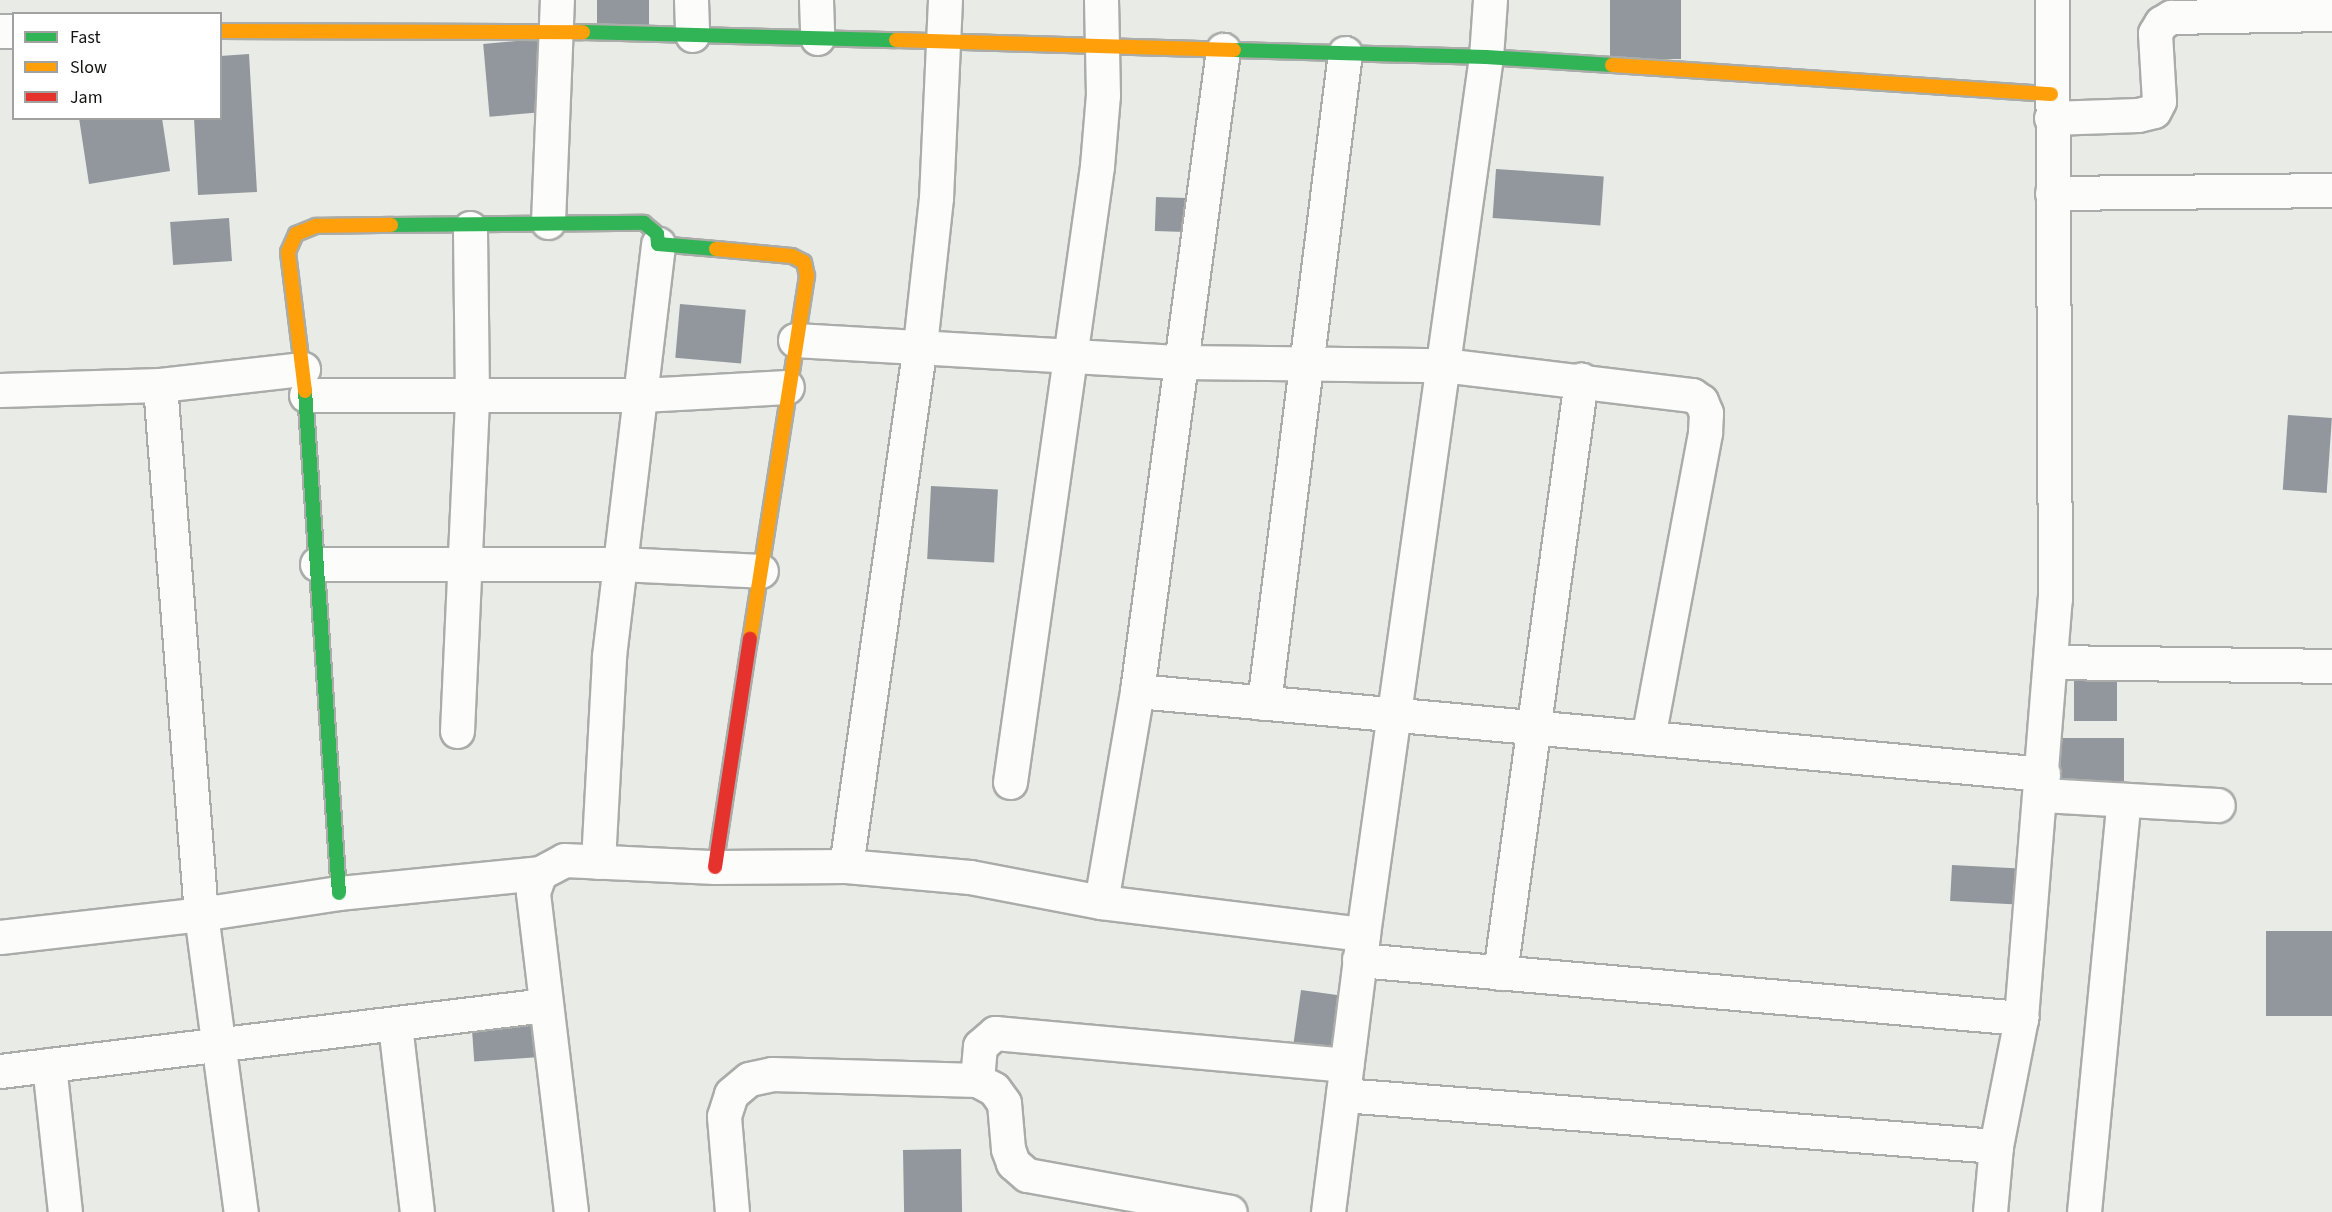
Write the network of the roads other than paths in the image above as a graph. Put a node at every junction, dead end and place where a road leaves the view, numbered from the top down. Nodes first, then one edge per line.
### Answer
1 (691, 0) edge
2 (816, 0) edge
3 (945, 0) edge
4 (1101, 0) edge
5 (1490, 0) edge
6 (2052, 0) edge
7 (2332, 14) edge
8 (557, 16) edge
9 (222, 31) edge
10 (692, 35) junction
11 (817, 38) junction
12 (945, 42) junction
13 (1101, 46) junction
14 (1223, 50) junction
15 (1345, 53) junction
16 (1486, 57) junction
17 (2051, 106) junction
18 (2332, 190) edge
19 (2052, 193) junction
20 (548, 222) junction
21 (470, 228) junction
22 (658, 244) junction
23 (795, 340) junction
24 (920, 345) junction
25 (1071, 355) junction
26 (1181, 362) junction
27 (1308, 363) junction
28 (1443, 365) junction
29 (1581, 380) junction
30 (304, 382) junction
31 (160, 385) junction
32 (787, 387) junction
33 (0, 390) edge
34 (642, 394) junction
35 (472, 395) junction
36 (464, 562) junction
37 (317, 564) junction
38 (620, 564) junction
39 (761, 571) junction
40 (2051, 662) junction
41 (2332, 666) edge
42 (1137, 691) junction
43 (1264, 703) junction
44 (1394, 715) junction
45 (1533, 728) junction
46 (457, 731) dead end
47 (1648, 738) junction
48 (1010, 782) dead end
49 (2043, 785) junction
50 (2124, 800) junction
51 (2218, 805) dead end
52 (598, 862) junction
53 (846, 866) junction
54 (715, 867) junction
55 (540, 873) junction
56 (339, 893) junction
57 (1101, 902) junction
58 (201, 915) junction
59 (0, 937) edge
60 (1361, 947) junction
61 (1500, 973) junction
62 (545, 1005) junction
63 (2022, 1018) junction
64 (395, 1025) junction
65 (216, 1046) junction
66 (49, 1065) junction
67 (0, 1071) edge
68 (977, 1080) junction
69 (1345, 1080) junction
70 (1996, 1146) junction
71 (1081, 1199) edge
72 (1211, 1210) edge
73 (65, 1212) edge
74 (242, 1212) edge
75 (417, 1212) edge
76 (571, 1212) edge
77 (732, 1212) edge
78 (1328, 1212) edge
79 (1990, 1212) edge
80 (2084, 1212) edge

1 - 10 street
2 - 11 street
3 - 12 street
4 - 13 street
5 - 16 street
6 - 17 street
7 - 17 street
8 - 9 street
8 - 10 street
8 - 20 street
10 - 11 street
11 - 12 street
12 - 13 street
12 - 24 street
13 - 14 street
13 - 25 street
14 - 15 street
14 - 26 street
15 - 16 street
15 - 27 street
16 - 17 street
16 - 28 street
17 - 19 street
18 - 19 street
19 - 40 street
20 - 21 street
20 - 22 street
21 - 30 street
21 - 35 street
22 - 23 street
22 - 34 street
23 - 24 street
23 - 32 street
24 - 25 street
24 - 53 street
25 - 26 street
25 - 48 street
26 - 27 street
26 - 42 street
27 - 28 street
27 - 43 street
28 - 29 street
28 - 44 street
29 - 45 street
29 - 47 street
30 - 31 street
30 - 35 street
30 - 37 street
31 - 33 street
31 - 58 street
32 - 34 street
32 - 39 street
34 - 35 street
34 - 38 street
35 - 36 street
36 - 37 street
36 - 38 street
36 - 46 street
37 - 56 street
38 - 39 street
38 - 52 street
39 - 54 street
40 - 41 street
40 - 49 street
42 - 43 street
42 - 57 street
43 - 44 street
44 - 45 street
44 - 60 street
45 - 47 street
45 - 61 street
47 - 49 street
49 - 50 street
49 - 63 street
50 - 51 street
50 - 80 street
52 - 54 street
52 - 55 street
53 - 54 street
53 - 57 street
55 - 56 street
55 - 62 street
56 - 58 street
57 - 60 street
58 - 59 street
58 - 65 street
60 - 61 street
60 - 69 street
61 - 63 street
62 - 64 street
62 - 76 street
63 - 70 street
64 - 65 street
64 - 75 street
65 - 66 street
65 - 74 street
66 - 67 street
66 - 73 street
68 - 69 street
68 - 71 street
68 - 77 street
69 - 70 street
69 - 78 street
70 - 79 street
71 - 72 street

